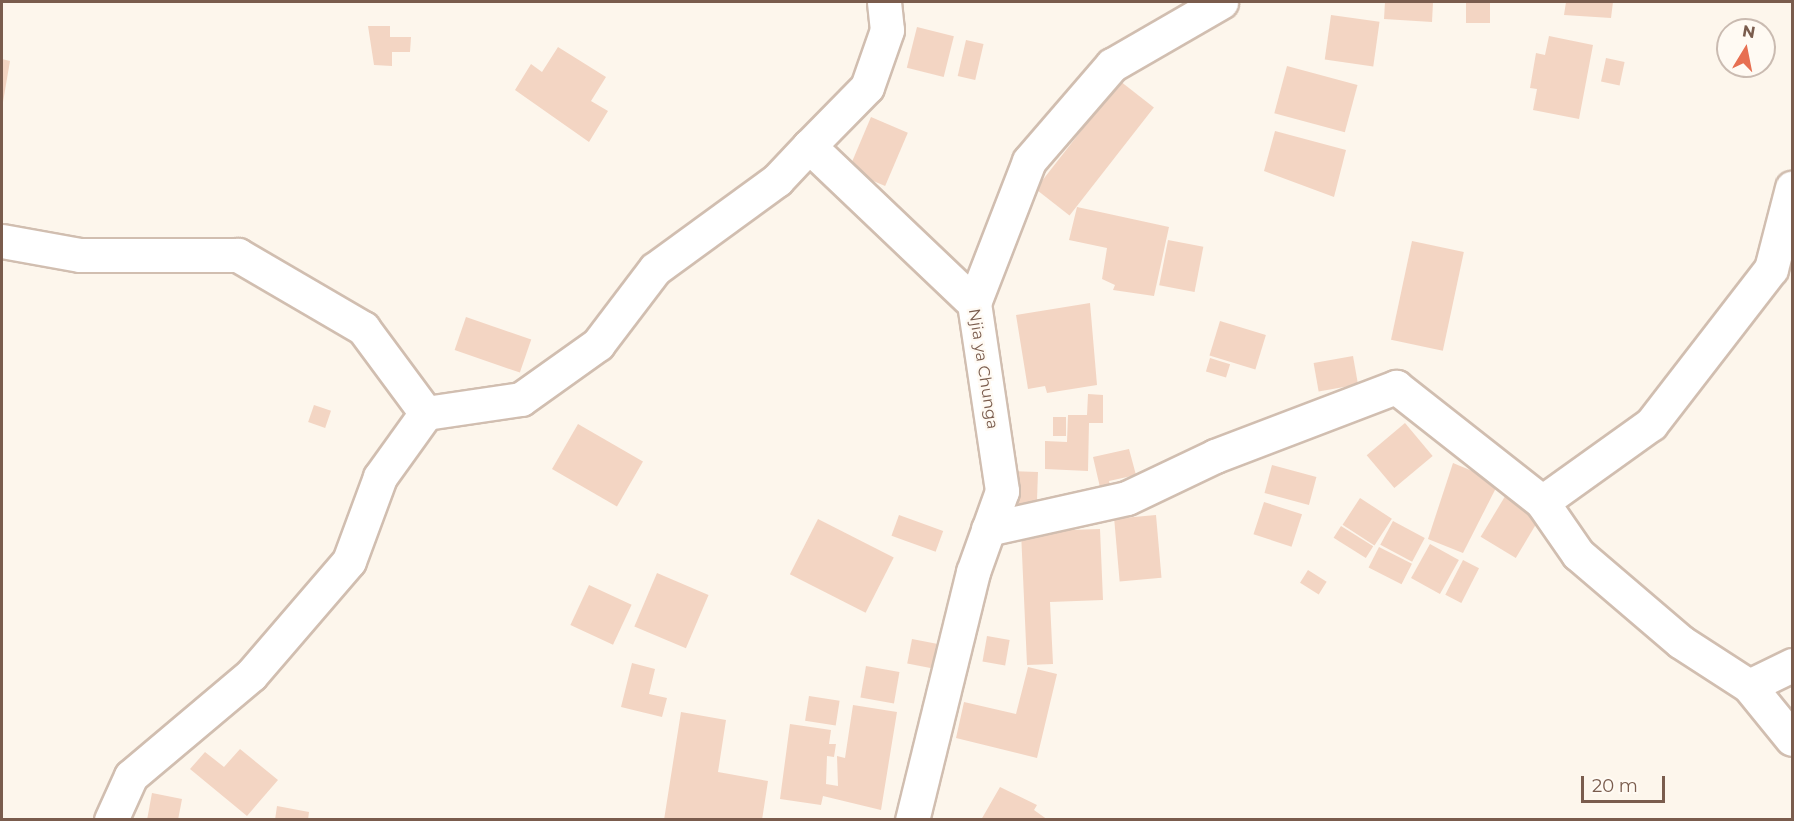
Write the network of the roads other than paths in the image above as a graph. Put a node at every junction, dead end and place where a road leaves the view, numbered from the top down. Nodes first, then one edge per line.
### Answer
1 (884, 2) edge
2 (1221, 2) edge
3 (809, 146) junction
4 (1792, 188) edge
5 (2, 242) edge
6 (974, 303) junction
7 (426, 413) junction
8 (1542, 502) junction
9 (988, 529) junction
10 (1792, 665) edge
11 (1749, 686) junction
12 (1792, 739) edge
13 (111, 819) edge
14 (912, 819) edge

1 - 3 street
2 - 6 street
3 - 6 street, Njia ya Chunga
3 - 7 street
4 - 8 street
5 - 7 street
6 - 9 street, Njia ya Chunga
7 - 13 street
8 - 9 street
8 - 11 street
9 - 14 street, Njia ya Chunga
10 - 11 street
11 - 12 street

